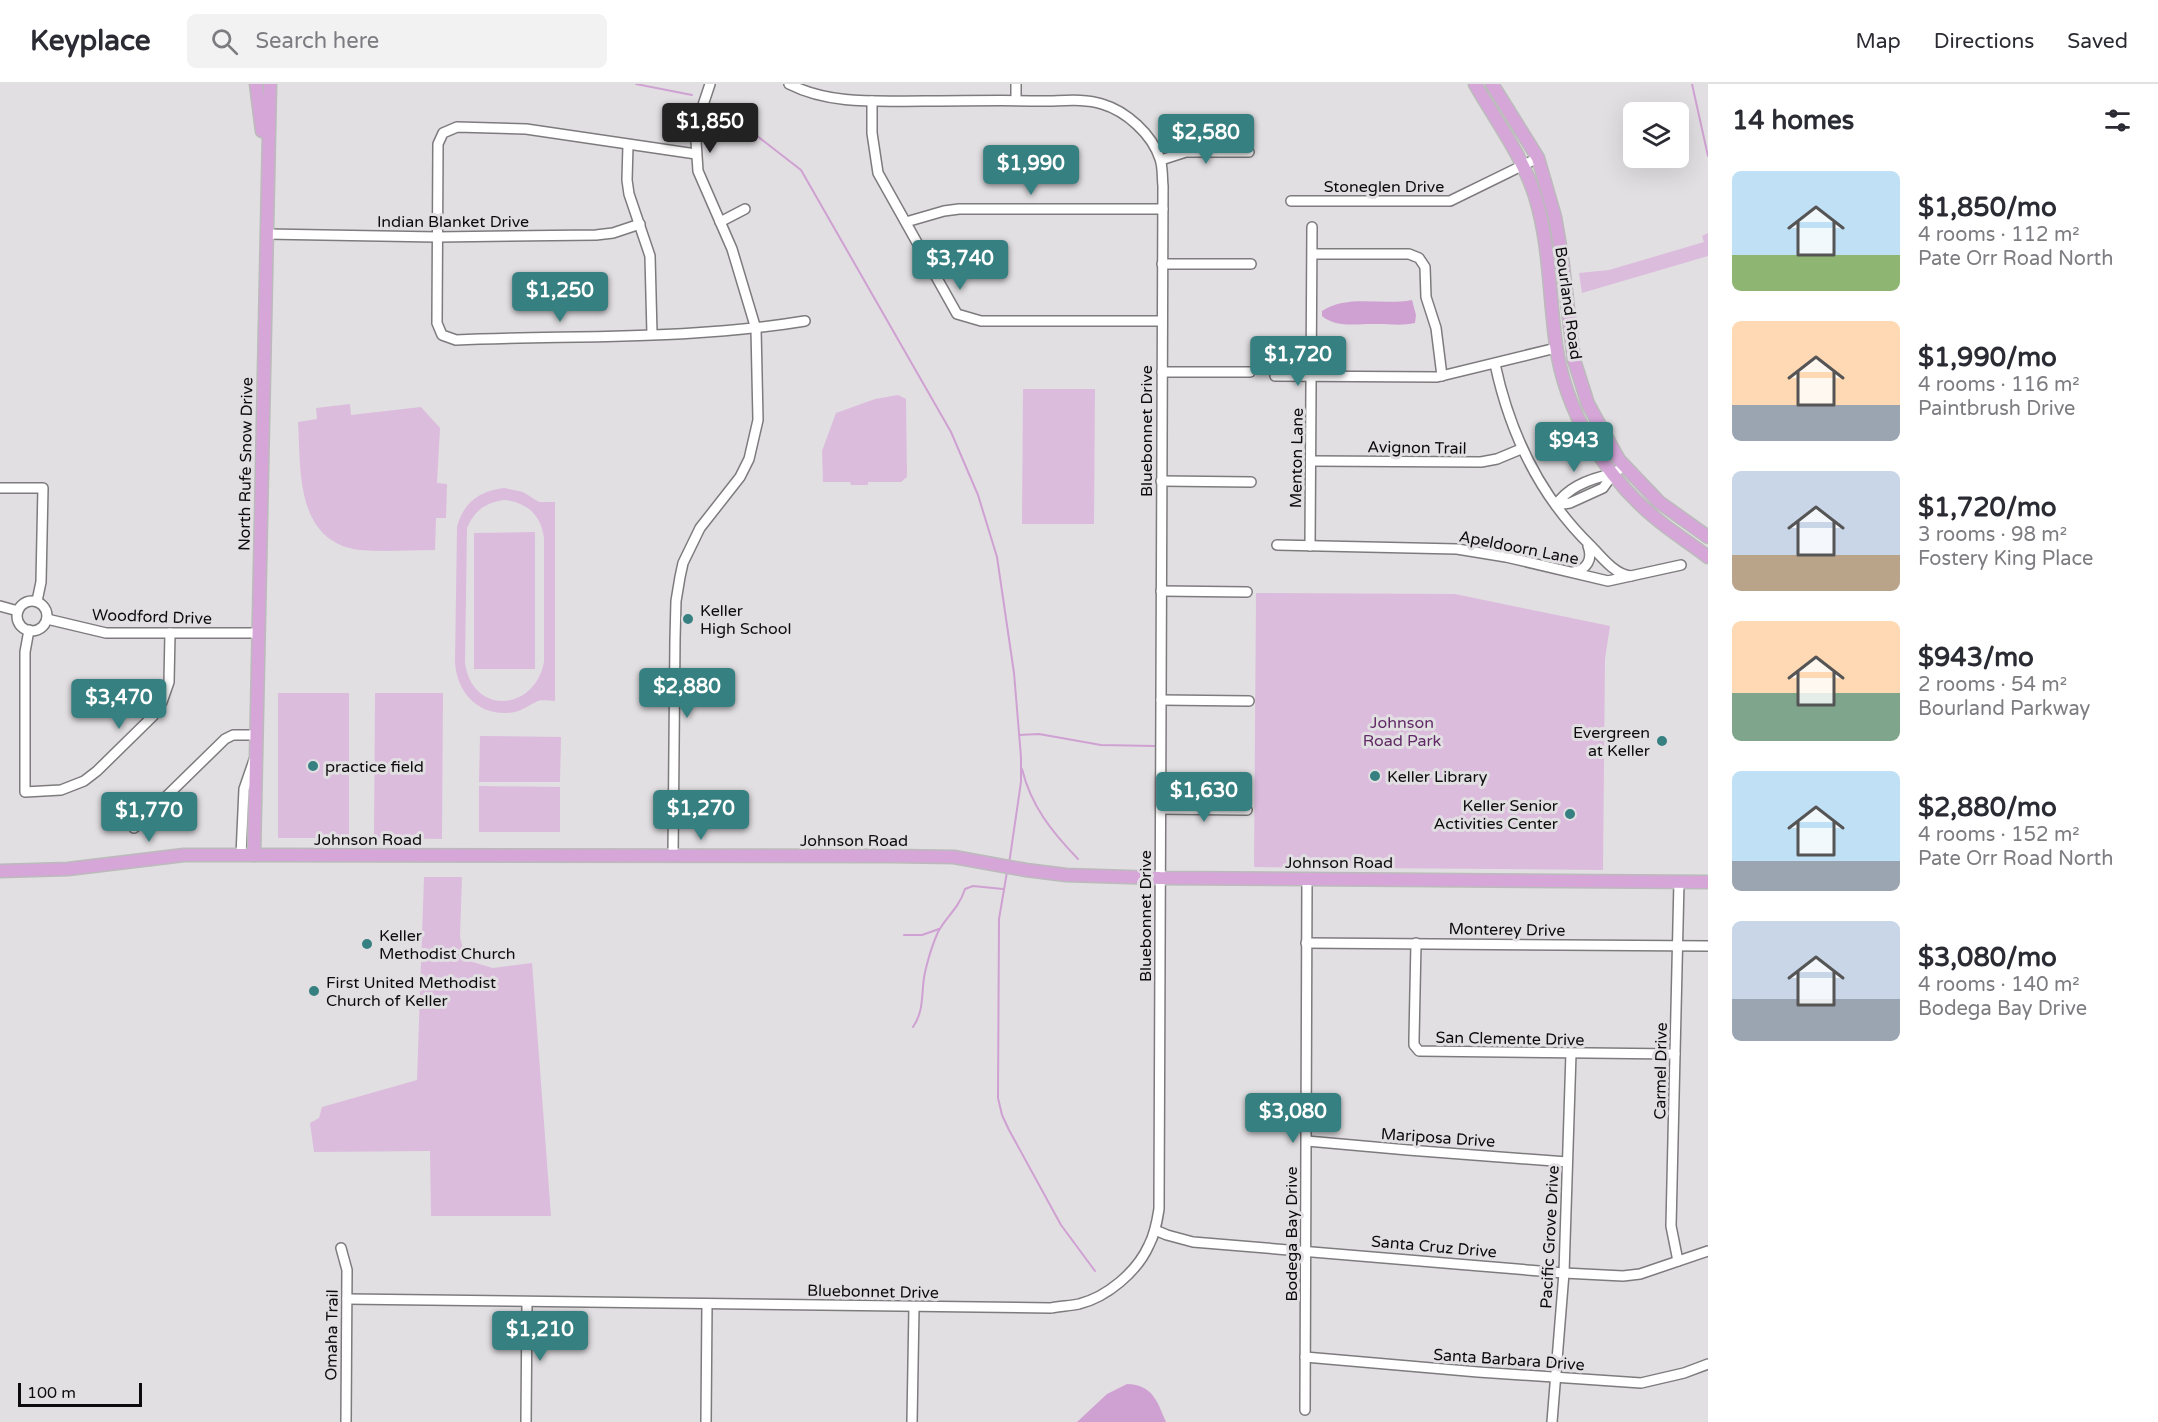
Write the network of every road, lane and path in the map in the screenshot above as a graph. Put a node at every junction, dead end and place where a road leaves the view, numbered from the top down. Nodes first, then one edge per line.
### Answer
1 (256, 84) edge
2 (270, 84) edge
3 (710, 84) edge
4 (789, 84) edge
5 (1016, 84) edge
6 (1475, 84) edge
7 (1492, 84) edge
8 (1016, 100) junction
9 (872, 101) junction
10 (628, 145) junction
11 (1249, 152) dead end
12 (696, 154) junction
13 (1538, 158) junction
14 (1161, 160) junction
15 (1523, 167) junction
16 (267, 171) junction
17 (1291, 201) dead end
18 (745, 209) dead end
19 (1162, 209) junction
20 (720, 222) junction
21 (906, 222) junction
22 (640, 224) junction
23 (1312, 227) dead end
24 (266, 234) junction
25 (437, 237) junction
26 (1313, 254) junction
27 (1162, 264) junction
28 (1251, 264) dead end
29 (805, 321) dead end
30 (1161, 321) junction
31 (756, 329) junction
32 (652, 334) junction
33 (1556, 348) junction
34 (1495, 364) junction
35 (1162, 372) junction
36 (1250, 372) dead end
37 (1275, 376) dead end
38 (1311, 376) junction
39 (1442, 376) junction
40 (1521, 448) junction
41 (1311, 461) junction
42 (1625, 465) junction
43 (1613, 474) junction
44 (1161, 481) junction
45 (1251, 482) dead end
46 (0, 488) edge
47 (1556, 505) junction
48 (1708, 537) edge
49 (1585, 541) junction
50 (1277, 545) dead end
51 (1310, 546) junction
52 (1708, 557) edge
53 (1681, 565) dead end
54 (1569, 572) junction
55 (1634, 577) junction
56 (1161, 591) junction
57 (1247, 592) dead end
58 (37, 602) junction
59 (0, 606) edge
60 (18, 611) junction
61 (47, 619) junction
62 (29, 630) junction
63 (170, 633) junction
64 (258, 633) junction
65 (1161, 700) junction
66 (1249, 701) dead end
67 (256, 735) junction
68 (255, 758) junction
69 (1161, 809) junction
70 (1247, 810) dead end
71 (134, 828) dead end
72 (241, 855) junction
73 (254, 855) junction
74 (673, 856) junction
75 (0, 871) edge
76 (1160, 878) junction
77 (1307, 878) junction
78 (1679, 882) junction
79 (1708, 882) edge
80 (1306, 943) junction
81 (1416, 943) junction
82 (1677, 946) junction
83 (1708, 946) edge
84 (1571, 1053) junction
85 (1675, 1054) junction
86 (1306, 1141) junction
87 (1568, 1162) junction
88 (1155, 1230) junction
89 (341, 1248) dead end
90 (1305, 1250) junction
91 (1708, 1251) edge
92 (1678, 1261) junction
93 (1564, 1273) junction
94 (347, 1299) junction
95 (527, 1302) junction
96 (707, 1304) junction
97 (914, 1306) junction
98 (1305, 1357) junction
99 (1708, 1364) edge
100 (1555, 1377) junction
101 (1305, 1410) dead end
102 (346, 1422) edge
103 (526, 1422) edge
104 (706, 1422) edge
105 (912, 1422) edge
106 (1552, 1422) edge

1 - 16 main road, North Rufe Snow Drive
2 - 16 main road, North Rufe Snow Drive
3 - 12 street
4 - 9 street
5 - 8 street
6 - 15 main road, Bourland Road
7 - 13 main road, Bourland Road
8 - 9 street
8 - 14 street
9 - 21 street
10 - 12 street
10 - 22 street
10 - 25 street
11 - 14 street
12 - 20 street
13 - 15 street, Stoneglen Drive
13 - 42 main road, Bourland Road
14 - 19 street, Bluebonnet Drive
15 - 17 street, Stoneglen Drive
15 - 33 main road, Bourland Road
16 - 24 main road, North Rufe Snow Drive
18 - 20 street
19 - 21 street
19 - 27 street, Bluebonnet Drive
20 - 31 street
21 - 30 street
22 - 25 street, Indian Blanket Drive
22 - 32 street
23 - 26 street, Menton Lane
24 - 25 street, Indian Blanket Drive
24 - 64 main road, North Rufe Snow Drive
25 - 32 street
26 - 38 street, Menton Lane
26 - 39 street
27 - 28 street
27 - 30 street, Bluebonnet Drive
29 - 31 street
30 - 35 street, Bluebonnet Drive
31 - 32 street
31 - 74 street
33 - 34 street
33 - 43 main road, Bourland Road
34 - 39 street
34 - 40 street
35 - 36 street
35 - 44 street, Bluebonnet Drive
37 - 38 street
38 - 39 street
38 - 41 street, Menton Lane
40 - 41 street, Avignon Trail
40 - 47 street
41 - 51 street, Menton Lane
42 - 43 street
42 - 48 main road, Bourland Road
43 - 47 street
43 - 52 main road, Bourland Road
44 - 45 street
44 - 56 street, Bluebonnet Drive
46 - 58 street
47 - 49 street
49 - 54 street
49 - 55 street
50 - 51 street, Apeldoorn Lane
51 - 54 street, Apeldoorn Lane
53 - 55 street, Apeldoorn Lane
54 - 55 street, Apeldoorn Lane
56 - 57 street
56 - 65 street, Bluebonnet Drive
58 - 60 street
58 - 61 street
59 - 60 street
60 - 62 street
61 - 62 street
61 - 63 street, Woodford Drive
62 - 63 street
63 - 64 street, Woodford Drive
64 - 67 main road, North Rufe Snow Drive
65 - 66 street
65 - 69 street, Bluebonnet Drive
67 - 68 main road, North Rufe Snow Drive
67 - 71 street
68 - 72 street, North Rufe Snow Drive
68 - 73 main road, North Rufe Snow Drive
69 - 70 street
69 - 76 street, Bluebonnet Drive
72 - 73 main road, Johnson Road
72 - 75 main road, Johnson Road
73 - 74 main road, Johnson Road
74 - 76 main road, Johnson Road
76 - 77 main road, Johnson Road
76 - 88 street, Bluebonnet Drive
77 - 78 main road, Johnson Road
77 - 80 street, Bodega Bay Drive
78 - 79 main road, Johnson Road
78 - 82 street, Carmel Drive
80 - 81 street, Monterey Drive
80 - 86 street, Bodega Bay Drive
81 - 82 street, Monterey Drive
81 - 84 street, San Clemente Drive
82 - 83 street, Monterey Drive
82 - 85 street, Carmel Drive
84 - 85 street, San Clemente Drive
84 - 87 street, Pacific Grove Drive
85 - 92 street, Carmel Drive
86 - 87 street, Mariposa Drive
86 - 90 street, Bodega Bay Drive
87 - 93 street, Pacific Grove Drive
88 - 90 street, Santa Cruz Drive
88 - 97 street, Bluebonnet Drive
89 - 94 street, Omaha Trail
90 - 93 street, Santa Cruz Drive
90 - 98 street, Bodega Bay Drive
91 - 92 street, Santa Cruz Drive
92 - 93 street, Santa Cruz Drive
93 - 100 street, Pacific Grove Drive
94 - 95 street, Bluebonnet Drive
94 - 102 street, Omaha Trail
95 - 96 street, Bluebonnet Drive
95 - 103 street
96 - 97 street, Bluebonnet Drive
96 - 104 street
97 - 105 street
98 - 100 street, Santa Barbara Drive
98 - 101 street, Bodega Bay Drive
99 - 100 street, Santa Barbara Drive
100 - 106 street, Pacific Grove Drive

